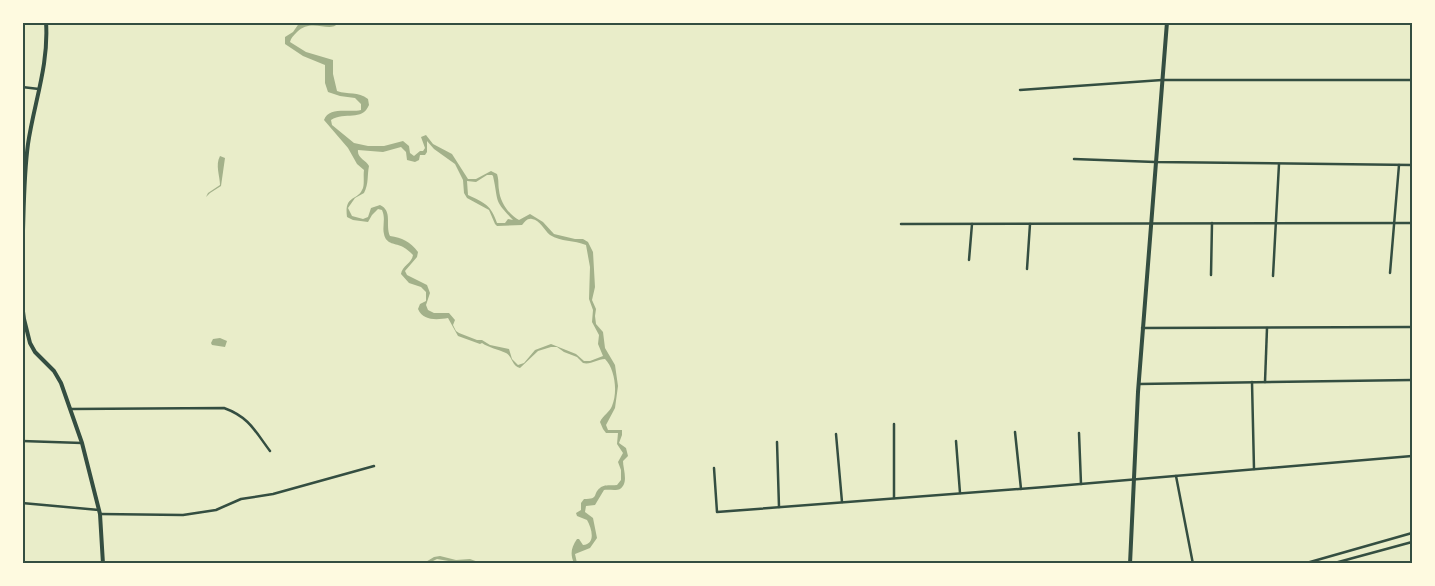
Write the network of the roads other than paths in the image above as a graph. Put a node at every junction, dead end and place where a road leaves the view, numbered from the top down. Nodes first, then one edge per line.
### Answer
1 (46, 22) edge
2 (1167, 22) edge
3 (1162, 80) junction
4 (1412, 80) edge
5 (22, 87) edge
6 (40, 89) junction
7 (1020, 90) dead end
8 (1074, 159) dead end
9 (1155, 162) junction
10 (1278, 164) junction
11 (1399, 165) junction
12 (1412, 165) edge
13 (1150, 223) junction
14 (1394, 223) junction
15 (1412, 223) edge
16 (901, 224) dead end
17 (972, 224) junction
18 (1030, 224) junction
19 (1212, 224) junction
20 (1275, 224) junction
21 (22, 256) edge
22 (969, 260) dead end
23 (1026, 269) dead end
24 (1390, 273) dead end
25 (1210, 275) dead end
26 (1273, 276) dead end
27 (22, 304) edge
28 (23, 320) edge
29 (1412, 327) edge
30 (1142, 328) junction
31 (1267, 328) junction
32 (1412, 380) edge
33 (1252, 382) junction
34 (1265, 382) junction
35 (1138, 384) junction
36 (71, 409) junction
37 (894, 424) dead end
38 (1015, 432) dead end
39 (1079, 433) dead end
40 (836, 434) dead end
41 (956, 441) dead end
42 (22, 442) edge
43 (777, 442) dead end
44 (82, 443) junction
45 (270, 451) dead end
46 (1412, 456) edge
47 (374, 466) dead end
48 (714, 468) dead end
49 (1254, 469) junction
50 (1176, 476) junction
51 (1134, 479) junction
52 (1081, 484) junction
53 (1021, 489) junction
54 (960, 493) junction
55 (894, 498) junction
56 (842, 502) junction
57 (22, 503) edge
58 (779, 507) junction
59 (99, 512) junction
60 (1412, 533) edge
61 (1412, 542) edge
62 (1320, 559) junction
63 (103, 564) edge
64 (1130, 564) edge
65 (1193, 564) edge
66 (1304, 564) edge
67 (1321, 564) edge
68 (1332, 564) edge

1 - 6 main road
2 - 3 main road
3 - 4 street
3 - 7 street
3 - 9 main road
5 - 6 street
6 - 21 main road
8 - 9 street
9 - 10 street
9 - 13 main road
10 - 11 street
10 - 20 street
11 - 12 street
11 - 14 street
13 - 18 street
13 - 19 street
13 - 30 main road
14 - 15 street
14 - 20 street
14 - 24 street
16 - 17 street
17 - 18 street
17 - 22 street
18 - 23 street
19 - 20 street
19 - 25 street
20 - 26 street
27 - 28 main road
28 - 36 main road
29 - 31 street
30 - 31 street
30 - 35 main road
31 - 34 street
32 - 34 street
33 - 34 street
33 - 35 street
33 - 49 street
35 - 51 main road
36 - 44 main road
36 - 45 street
37 - 55 street
38 - 53 street
39 - 52 street
40 - 56 street
41 - 54 street
42 - 44 street
43 - 58 street
44 - 59 main road
46 - 49 street
47 - 59 street
48 - 58 street
49 - 50 street
50 - 51 street
50 - 65 street
51 - 52 street
51 - 64 main road
52 - 53 street
53 - 54 street
54 - 55 street
55 - 56 street
56 - 58 street
57 - 59 street
59 - 63 main road
60 - 62 street
61 - 68 street
62 - 66 street
62 - 67 street

